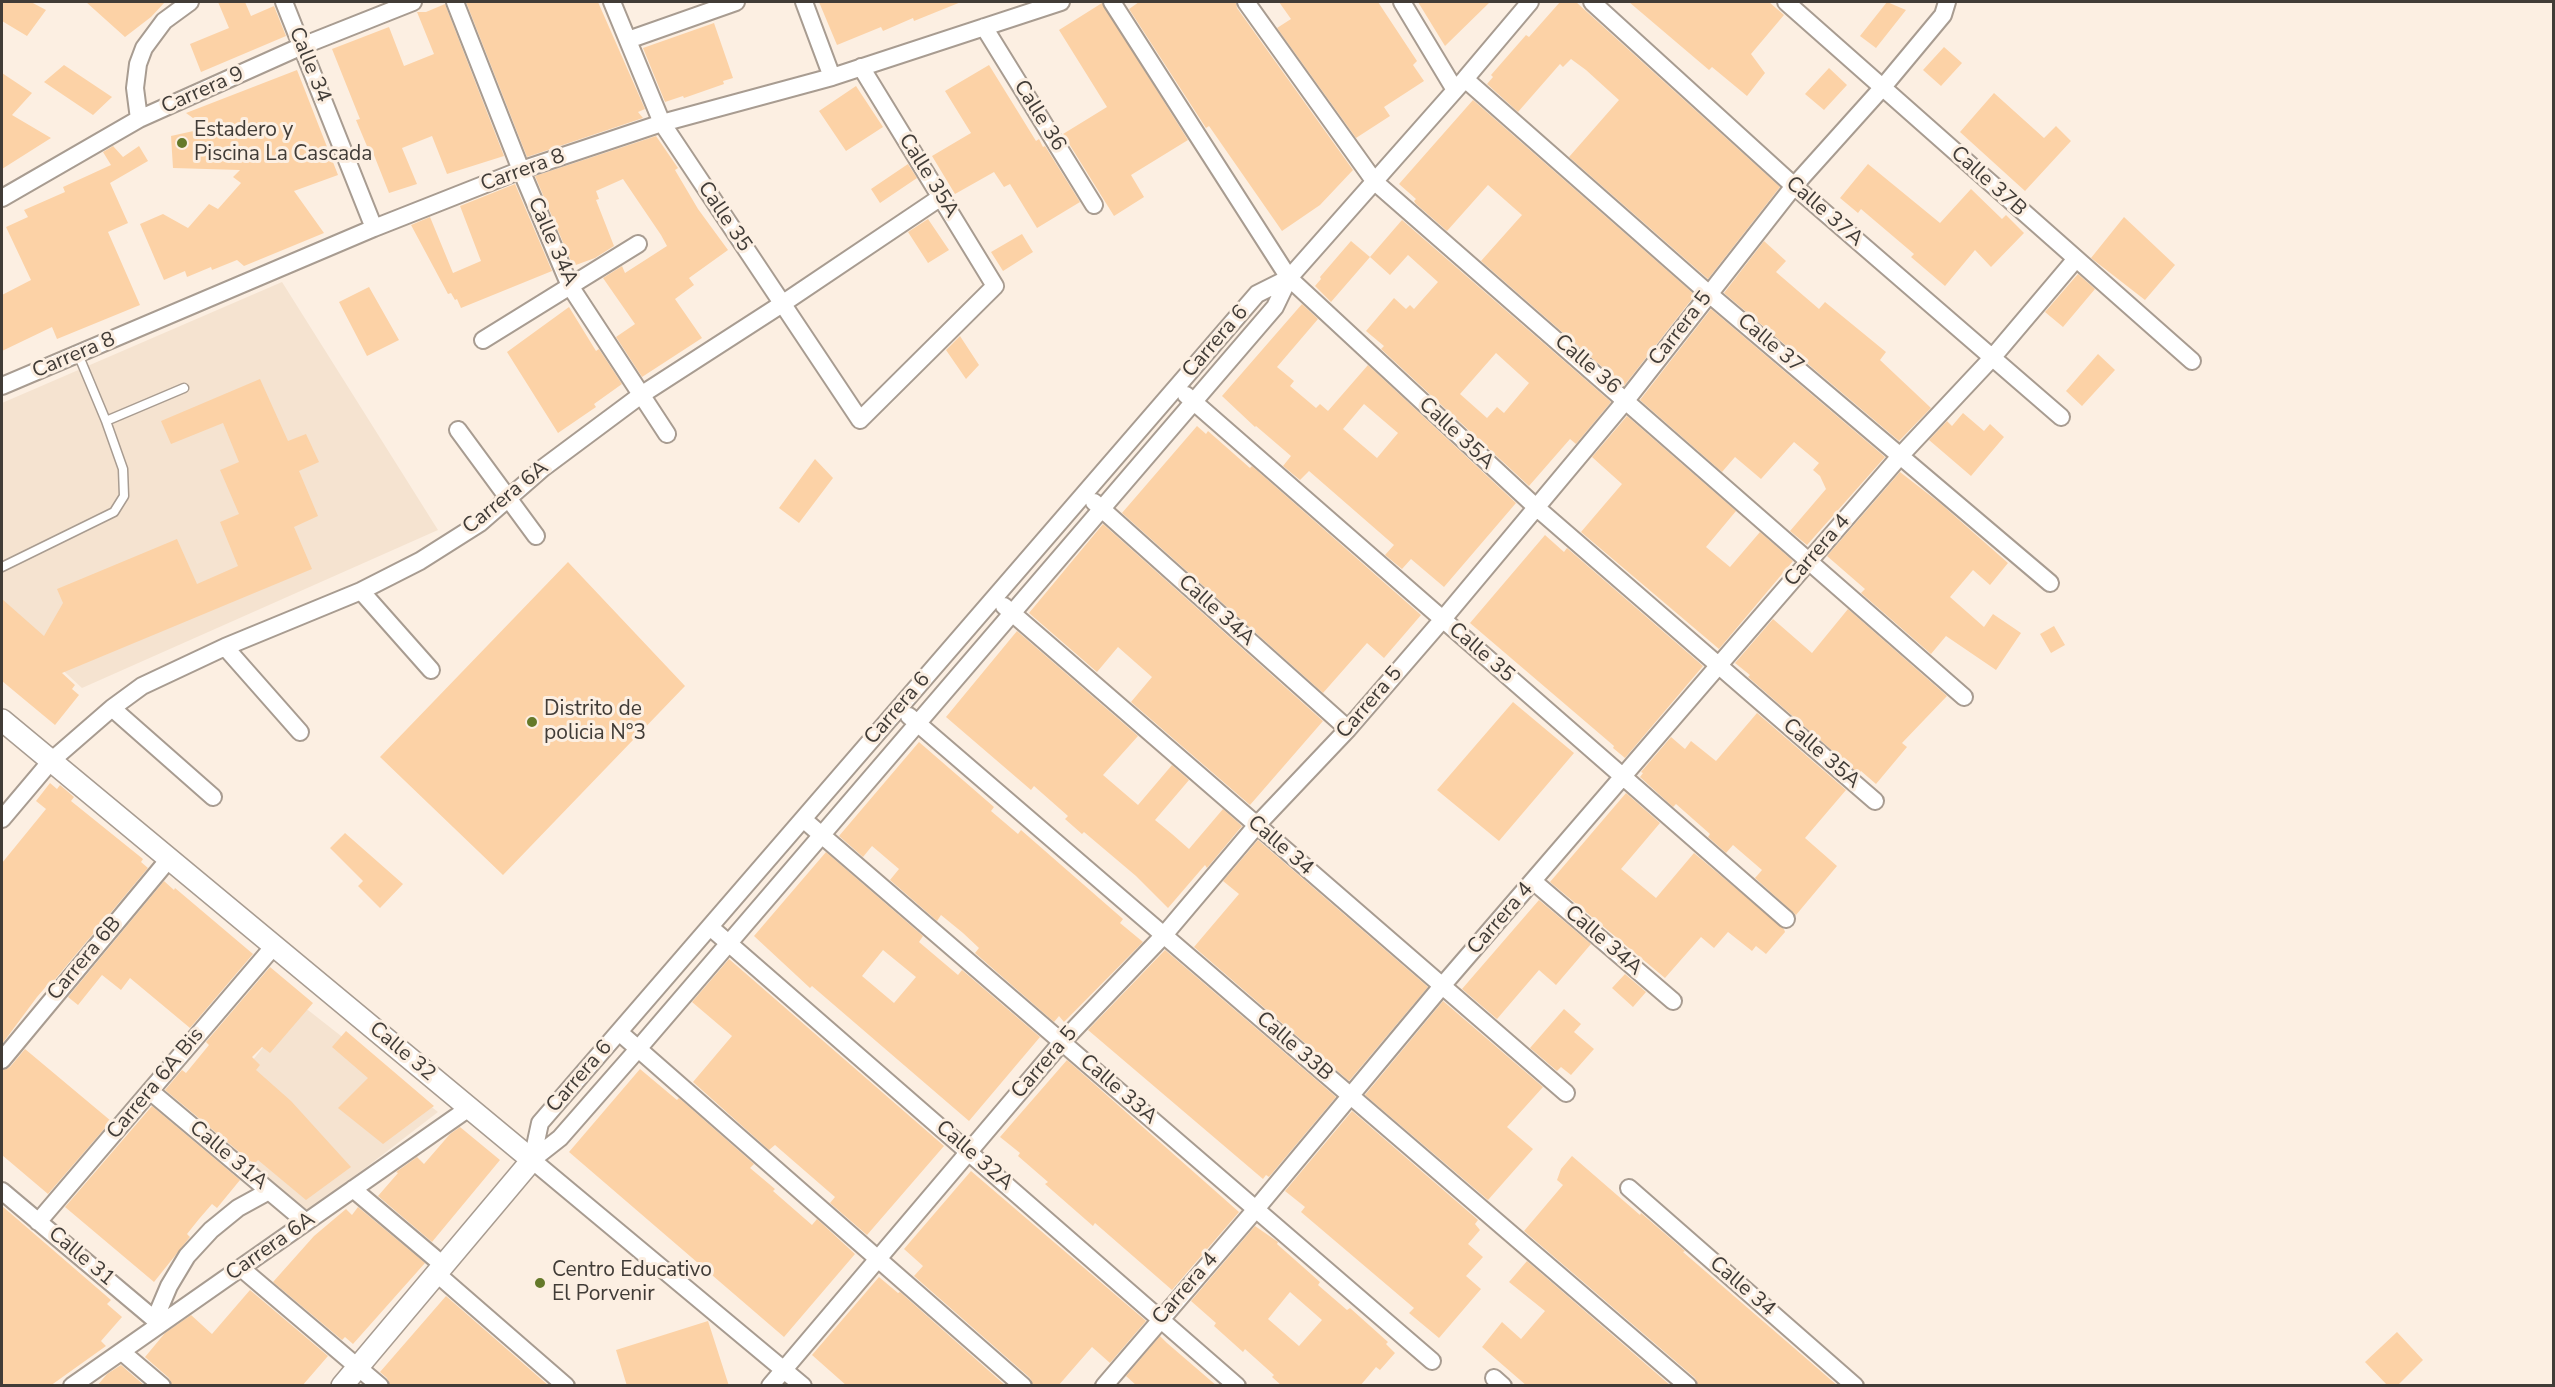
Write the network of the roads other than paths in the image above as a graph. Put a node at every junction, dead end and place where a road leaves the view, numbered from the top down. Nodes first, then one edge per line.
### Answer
1 (190, 2) edge
2 (284, 2) edge
3 (413, 2) edge
4 (455, 2) edge
5 (612, 2) edge
6 (736, 2) edge
7 (804, 2) edge
8 (1061, 2) edge
9 (1112, 2) edge
10 (1246, 2) edge
11 (1402, 2) edge
12 (1530, 2) edge
13 (1592, 2) edge
14 (1786, 2) edge
15 (1947, 2) edge
16 (1019, 8) edge
17 (984, 27) junction
18 (628, 40) junction
19 (302, 46) junction
20 (861, 67) junction
21 (832, 77) junction
22 (1460, 84) junction
23 (1883, 87) junction
24 (139, 119) junction
25 (662, 123) junction
26 (521, 170) junction
27 (1375, 182) junction
28 (1794, 186) junction
29 (941, 197) junction
30 (2, 198) edge
31 (1094, 205) dead end
32 (374, 228) junction
33 (638, 244) dead end
34 (2075, 260) junction
35 (1289, 278) junction
36 (570, 286) junction
37 (1708, 293) junction
38 (782, 304) junction
39 (483, 340) dead end
40 (78, 354) junction
41 (1992, 358) junction
42 (2192, 361) dead end
43 (2, 386) edge
44 (1177, 387) junction
45 (184, 388) dead end
46 (641, 395) junction
47 (1626, 399) junction
48 (1194, 401) junction
49 (2061, 417) dead end
50 (860, 420) joint
51 (106, 421) junction
52 (458, 430) dead end
53 (666, 434) dead end
54 (1901, 455) junction
55 (1084, 493) junction
56 (509, 498) junction
57 (1537, 508) junction
58 (1102, 509) junction
59 (536, 536) dead end
60 (1809, 562) junction
61 (2, 567) edge
62 (2050, 583) dead end
63 (361, 591) junction
64 (994, 598) junction
65 (1012, 613) junction
66 (1443, 619) junction
67 (225, 647) junction
68 (1719, 665) junction
69 (431, 670) dead end
70 (1964, 697) dead end
71 (112, 708) junction
72 (899, 708) junction
73 (2, 720) edge
74 (917, 723) junction
75 (1348, 729) junction
76 (300, 732) dead end
77 (51, 760) junction
78 (1623, 777) junction
79 (213, 797) dead end
80 (1875, 801) dead end
81 (2, 819) edge
82 (803, 819) junction
83 (1257, 825) junction
84 (822, 835) junction
85 (169, 858) junction
86 (1533, 881) junction
87 (1786, 919) dead end
88 (710, 927) junction
89 (1164, 935) junction
90 (728, 943) junction
91 (274, 945) junction
92 (1442, 986) junction
93 (1673, 1001) dead end
94 (619, 1032) junction
95 (1062, 1042) junction
96 (638, 1049) junction
97 (2, 1060) edge
98 (150, 1091) junction
99 (1566, 1093) dead end
100 (1351, 1096) junction
101 (469, 1108) junction
102 (968, 1152) junction
103 (532, 1160) junction
104 (1629, 1188) dead end
105 (353, 1189) junction
106 (2, 1191) edge
107 (268, 1191) junction
108 (1256, 1209) junction
109 (38, 1222) junction
110 (306, 1222) junction
111 (877, 1258) junction
112 (241, 1268) junction
113 (440, 1269) junction
114 (1160, 1318) junction
115 (157, 1321) junction
116 (122, 1352) junction
117 (1432, 1361) dead end
118 (358, 1367) junction
119 (784, 1370) junction
120 (72, 1386) edge
121 (162, 1386) edge
122 (342, 1386) edge
123 (380, 1386) edge
124 (566, 1386) edge
125 (770, 1386) edge
126 (803, 1386) edge
127 (1023, 1386) edge
128 (1104, 1386) edge
129 (1237, 1386) edge
130 (1688, 1386) edge
131 (1855, 1386) edge

1 - 24 street
2 - 19 street, Calle 34
3 - 19 street, Carrera 9
4 - 26 street, Calle 34A
5 - 18 street, Calle 35
6 - 18 street
7 - 21 street
8 - 16 street, Carrera 8
9 - 35 street, Calle 35A
10 - 27 street, Calle 36
11 - 22 street, Calle 37
12 - 22 street, Carrera 6
13 - 28 street, Calle 37A
14 - 23 street, Calle 37B
15 - 23 street, Carrera 5
16 - 17 street, Carrera 8
17 - 20 street, Carrera 8
17 - 31 street, Calle 36
18 - 25 street, Calle 35
19 - 24 street, Carrera 9
19 - 32 street, Calle 34
20 - 21 street, Carrera 8
20 - 29 street, Calle 35A
21 - 25 street, Carrera 8
22 - 27 street, Carrera 6
22 - 37 street, Calle 37
23 - 28 street, Carrera 5
23 - 34 street, Calle 37B
24 - 30 street, Carrera 9
25 - 26 street, Carrera 8
25 - 38 street, Calle 35
26 - 32 street, Carrera 8
26 - 36 street, Calle 34A
27 - 35 street, Carrera 6
27 - 47 street, Calle 36
28 - 37 street, Carrera 5
28 - 41 street, Calle 37A
29 - 38 street, Carrera 6A
29 - 50 street, Calle 35A
32 - 40 street, Carrera 8
33 - 36 street
34 - 41 street, Carrera 4
34 - 42 street, Calle 37B
35 - 44 street, Carrera 6
35 - 48 street, Carrera 6
35 - 57 street, Calle 35A
36 - 39 street
36 - 46 street, Calle 34A
37 - 47 street, Carrera 5
37 - 54 street, Calle 37
38 - 46 street, Carrera 6A
38 - 50 street, Calle 35
40 - 43 street, Carrera 8
40 - 51 lane
41 - 49 street, Calle 37A
41 - 54 street, Carrera 4
44 - 48 street, Calle 35
44 - 55 street, Carrera 6
45 - 51 lane
46 - 53 street, Calle 34A
46 - 56 street, Carrera 6A
47 - 57 street, Carrera 5
47 - 60 street, Calle 36
48 - 58 street, Carrera 6
48 - 66 street, Calle 35
51 - 61 lane
52 - 56 street
54 - 60 street, Carrera 4
54 - 62 street, Calle 37
55 - 58 street, Calle 34A
55 - 64 street, Carrera 6
56 - 59 street
56 - 63 street, Carrera 6A
57 - 66 street, Carrera 5
57 - 68 street, Calle 35A
58 - 65 street, Carrera 6
58 - 75 street, Calle 34A
60 - 68 street, Carrera 4
60 - 70 street, Calle 36
63 - 67 street, Carrera 6A
63 - 69 street
64 - 65 street, Calle 34
64 - 72 street, Carrera 6
65 - 74 street, Carrera 6
65 - 83 street, Calle 34
66 - 75 street, Carrera 5
66 - 78 street, Calle 35
67 - 71 street, Carrera 6A
67 - 76 street
68 - 78 street, Carrera 4
68 - 80 street, Calle 35A
71 - 77 street, Carrera 6A
71 - 79 street
72 - 74 street, Calle 33B
72 - 82 street, Carrera 6
73 - 77 street, Calle 32
74 - 84 street, Carrera 6
74 - 89 street, Calle 33B
75 - 83 street, Carrera 5
77 - 81 street, Carrera 6A
77 - 85 street, Calle 32
78 - 86 street, Carrera 4
78 - 87 street, Calle 35
82 - 84 street, Calle 33A
82 - 88 street, Carrera 6
83 - 89 street, Carrera 5
83 - 92 street, Calle 34
84 - 90 street, Carrera 6
84 - 95 street, Calle 33A
85 - 91 street, Calle 32
85 - 97 street, Carrera 6B
86 - 92 street, Carrera 4
86 - 93 street, Calle 34A
88 - 90 street, Calle 32A
88 - 94 street, Carrera 6
89 - 95 street, Carrera 5
89 - 100 street, Calle 33B
90 - 96 street, Carrera 6
90 - 102 street, Calle 32A
91 - 98 street, Carrera 6A Bis
91 - 101 street, Calle 32
92 - 99 street, Calle 34
92 - 100 street, Carrera 4
94 - 96 street
94 - 103 street, Carrera 6
95 - 102 street, Carrera 5
95 - 108 street, Calle 33A
96 - 103 street, Carrera 6
96 - 111 street
98 - 107 street, Calle 31A
98 - 109 street, Carrera 6A Bis
100 - 108 street, Carrera 4
100 - 130 street, Calle 33B
101 - 103 street, Calle 32
101 - 105 street, Carrera 6A
102 - 111 street, Carrera 5
102 - 114 street, Calle 32A
103 - 113 street, Carrera 6
103 - 119 street, Calle 32
104 - 131 street, Calle 34
105 - 110 street, Carrera 6A
105 - 113 street
106 - 109 street, Calle 31
107 - 110 street, Calle 31A
107 - 115 street
108 - 114 street, Carrera 4
108 - 117 street, Calle 33A
109 - 115 street, Calle 31
110 - 112 street, Carrera 6A
111 - 119 street, Carrera 5
111 - 127 street
112 - 115 street, Carrera 6A
112 - 118 street
113 - 118 street, Carrera 6
113 - 124 street
114 - 128 street, Carrera 4
114 - 129 street, Calle 32A
115 - 116 street, Carrera 6A
116 - 120 street, Carrera 6A
116 - 121 street
118 - 122 street, Carrera 6
118 - 123 street
119 - 125 street, Carrera 5
119 - 126 street, Calle 32

